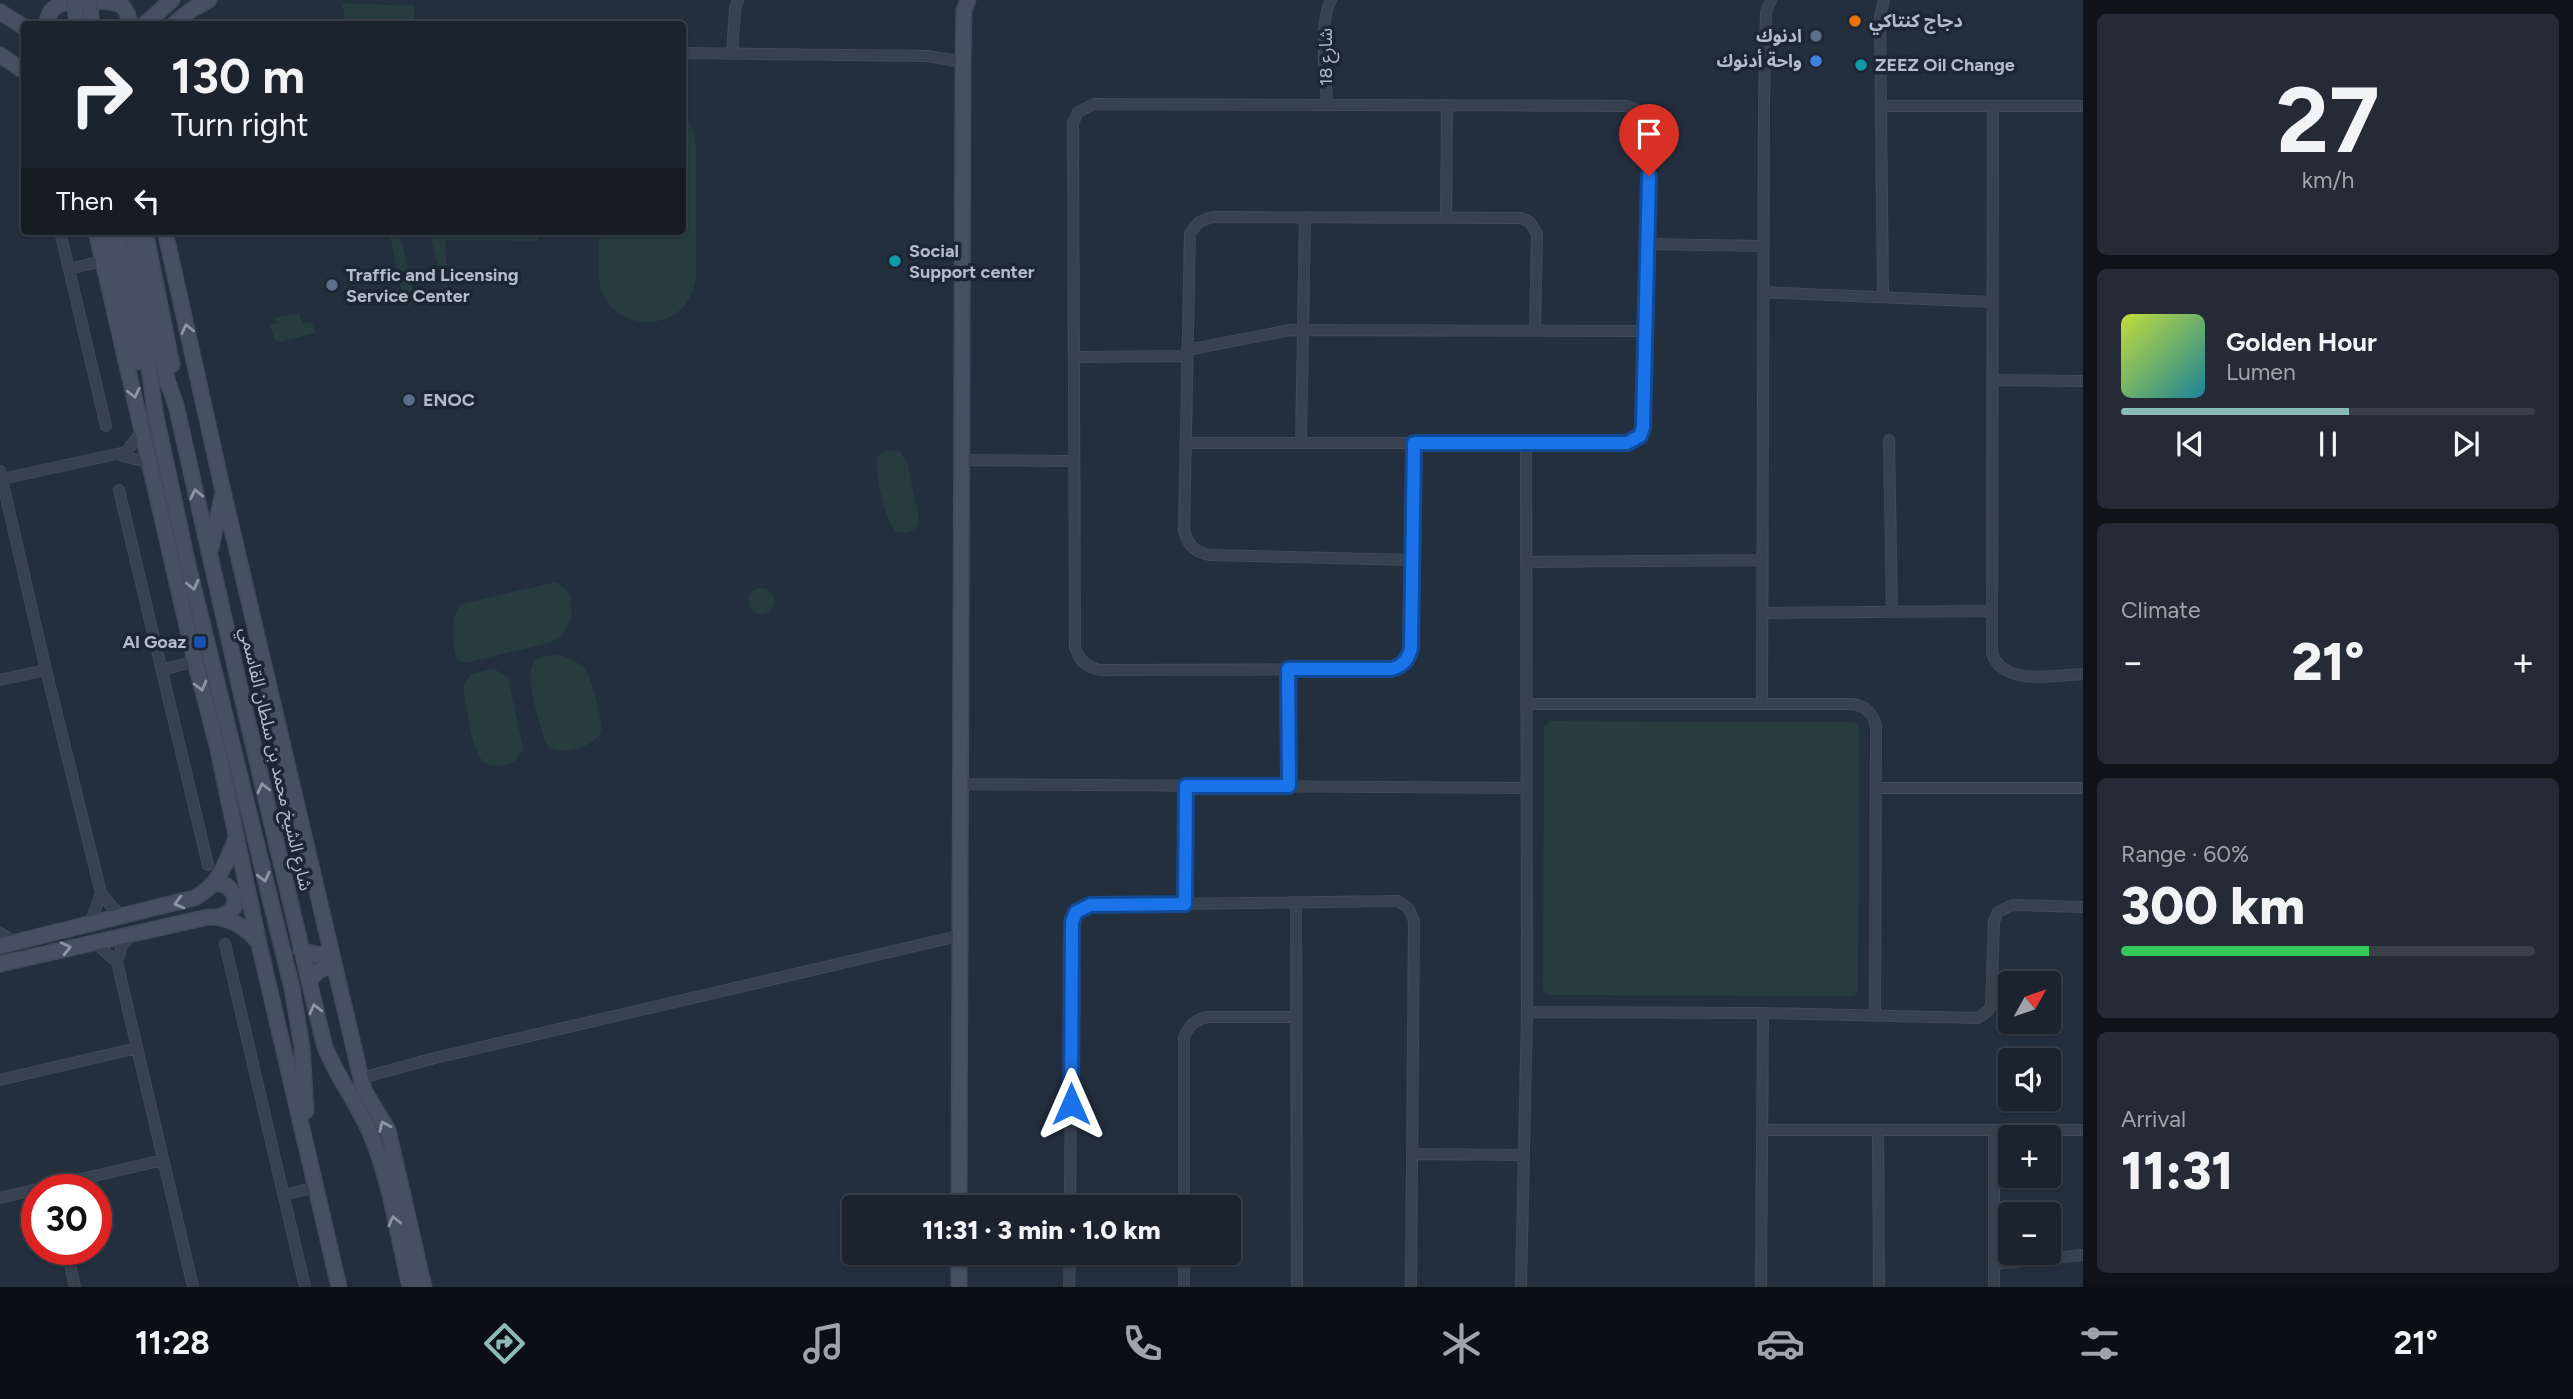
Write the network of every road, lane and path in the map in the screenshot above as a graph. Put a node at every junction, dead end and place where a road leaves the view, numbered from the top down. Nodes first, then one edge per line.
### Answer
1 (172, 0) edge
2 (209, 0) edge
3 (1761, 0) edge
4 (1771, 0) edge
5 (1884, 0) edge
6 (735, 3) edge
7 (964, 3) edge
8 (1327, 3) edge
9 (82, 4) edge
10 (0, 12) edge
11 (1766, 12) junction
12 (48, 21) edge
13 (78, 21) edge
14 (90, 21) edge
15 (129, 21) edge
16 (148, 21) edge
17 (178, 21) edge
18 (21, 25) edge
19 (686, 53) edge
20 (732, 54) junction
21 (0, 55) edge
22 (963, 62) junction
23 (21, 69) edge
24 (1327, 105) junction
25 (1447, 106) junction
26 (1881, 106) junction
27 (1993, 106) junction
28 (2083, 106) edge
29 (1305, 218) junction
30 (1446, 218) junction
31 (61, 235) edge
32 (106, 235) edge
33 (107, 235) edge
34 (132, 235) edge
35 (146, 235) edge
36 (166, 235) edge
37 (1648, 244) junction
38 (1763, 246) junction
39 (102, 261) junction
40 (69, 269) junction
41 (1763, 292) junction
42 (1883, 297) junction
43 (1992, 302) junction
44 (1303, 330) junction
45 (1535, 331) junction
46 (1646, 331) junction
47 (1187, 353) junction
48 (1074, 357) junction
49 (1993, 380) junction
50 (2083, 381) edge
51 (176, 405) junction
52 (106, 426) dead end
53 (142, 430) junction
54 (1889, 440) dead end
55 (1186, 443) junction
56 (1301, 443) junction
57 (1414, 443) junction
58 (1526, 443) junction
59 (118, 455) junction
60 (961, 460) junction
61 (1074, 461) junction
62 (152, 470) junction
63 (1, 475) edge
64 (119, 490) dead end
65 (223, 491) junction
66 (1412, 560) junction
67 (1763, 560) junction
68 (211, 561) junction
69 (1526, 562) junction
70 (1992, 611) junction
71 (1892, 612) junction
72 (1763, 613) junction
73 (195, 661) junction
74 (1288, 669) junction
75 (46, 670) junction
76 (162, 670) junction
77 (2083, 674) edge
78 (0, 680) edge
79 (219, 695) junction
80 (1526, 704) junction
81 (1762, 704) junction
82 (217, 745) junction
83 (962, 784) junction
84 (1186, 786) junction
85 (1289, 786) junction
86 (1527, 788) junction
87 (1876, 788) junction
88 (2083, 788) edge
89 (237, 837) junction
90 (208, 865) dead end
91 (215, 883) junction
92 (101, 894) junction
93 (1296, 902) junction
94 (1185, 904) junction
95 (2083, 907) edge
96 (124, 917) junction
97 (218, 917) junction
98 (90, 924) junction
99 (0, 933) edge
100 (133, 933) junction
101 (958, 936) junction
102 (15, 942) junction
103 (94, 942) junction
104 (225, 944) dead end
105 (259, 944) junction
106 (0, 946) edge
107 (301, 950) junction
108 (332, 958) junction
109 (117, 962) junction
110 (0, 964) edge
111 (309, 981) junction
112 (1527, 1012) junction
113 (1763, 1013) junction
114 (1875, 1015) junction
115 (1296, 1017) junction
116 (137, 1048) junction
117 (360, 1078) junction
118 (0, 1080) edge
119 (1762, 1130) junction
120 (1994, 1130) junction
121 (2083, 1130) edge
122 (1878, 1131) junction
123 (1412, 1154) junction
124 (1523, 1155) junction
125 (163, 1160) junction
126 (108, 1174) edge
127 (316, 1187) junction
128 (21, 1194) edge
129 (284, 1195) junction
130 (959, 1195) edge
131 (1070, 1195) edge
132 (1184, 1195) edge
133 (0, 1198) edge
134 (2083, 1255) edge
135 (1995, 1264) junction
136 (70, 1265) edge
137 (959, 1265) edge
138 (1070, 1265) edge
139 (1184, 1265) edge
140 (75, 1287) edge
141 (193, 1287) edge
142 (305, 1287) edge
143 (339, 1287) edge
144 (347, 1287) edge
145 (410, 1287) edge
146 (424, 1287) edge
147 (959, 1287) edge
148 (1069, 1287) edge
149 (1184, 1287) edge
150 (1297, 1287) edge
151 (1411, 1287) edge
152 (1521, 1287) edge
153 (1761, 1287) edge
154 (1879, 1287) edge
155 (1994, 1287) edge

1 - 16 street
2 - 17 street
3 - 11 street
4 - 11 street
5 - 26 street
6 - 20 street
7 - 22 street
8 - 24 street, شارع 18
9 - 13 street
9 - 14 street
10 - 18 street
11 - 38 street
12 - 15 street
19 - 20 street
20 - 22 street
21 - 23 street
22 - 60 street
24 - 25 street
24 - 48 street
25 - 30 street
25 - 37 street
26 - 27 street
26 - 42 street
27 - 28 street
27 - 43 street
29 - 30 street
29 - 44 street
29 - 47 street
30 - 45 street
31 - 40 street
32 - 39 street
33 -> 79 street
34 - 51 street, شارع الشيخ محمد بن سلطان القاسمي
35 - 51 street
65 -> 36 street
37 - 38 street
37 - 46 street
38 - 41 street
39 - 40 street
39 -> 53 street
40 - 52 street
41 - 42 street
41 - 67 street
42 - 43 street
43 - 49 street
44 - 45 street
44 - 47 street
44 - 56 street
45 - 46 street
46 - 58 street
47 - 48 street
47 - 55 street
48 - 61 street
49 - 50 street
49 - 70 street
68 -> 51 street, شارع الشيخ محمد بن سلطان القاسمي
53 - 59 street
53 - 62 street
54 - 71 street
55 - 56 street
55 - 66 street
56 - 57 street
57 - 58 street
57 - 66 street
58 - 69 street
59 - 62 street
59 - 63 street
60 - 61 street
60 - 83 street
61 - 74 street
62 - 73 street
63 - 75 street
64 - 76 street
65 - 68 street
65 - 108 street
66 - 74 street
67 - 69 street
67 - 72 street
107 -> 68 street, شارع الشيخ محمد بن سلطان القاسمي
69 - 80 street
70 - 71 street
70 - 77 street
71 - 72 street
72 - 81 street
73 - 76 street
73 -> 82 street
74 - 85 street
75 - 78 street
75 - 92 street
76 - 90 street
79 - 82 street
79 -> 144 street
80 - 81 street
80 - 86 street
81 - 87 street
82 - 89 street
83 - 84 street
83 - 101 street
84 - 85 street
84 - 94 street
85 - 86 street
86 - 112 street
87 - 88 street
87 - 114 street
89 - 91 street
89 - 105 street
91 -> 96 street
91 - 97 street
92 - 96 street
92 - 98 street
93 - 94 street
93 - 115 street
93 - 123 street
94 - 131 street
95 - 114 street
96 - 98 street
97 - 100 street
97 - 105 street
98 - 102 street
99 - 102 street
100 - 103 street
100 - 109 street
101 - 117 street
101 - 130 street
102 - 106 street
103 - 109 street
110 -> 103 street
104 - 129 street
105 - 127 street
107 - 108 street
107 - 111 street, شارع الشيخ محمد بن سلطان القاسمي
108 - 111 street
108 - 117 street
109 - 116 street
145 -> 111 street, شارع الشيخ محمد بن سلطان القاسمي
112 - 113 street
112 - 124 street
113 - 114 street
113 - 119 street
115 - 132 street
115 - 150 street
116 - 118 street
116 - 125 street
146 -> 117 street
119 - 122 street
119 - 153 street
120 - 121 street
120 - 122 street
120 - 135 street
122 - 154 street
123 - 124 street
123 - 151 street
124 - 152 street
125 - 126 street
125 - 141 street
127 - 129 street
127 - 143 street
128 - 133 street
129 - 142 street
134 - 135 street
135 - 155 street
136 - 140 street
137 - 147 street
138 - 148 street
139 - 149 street

